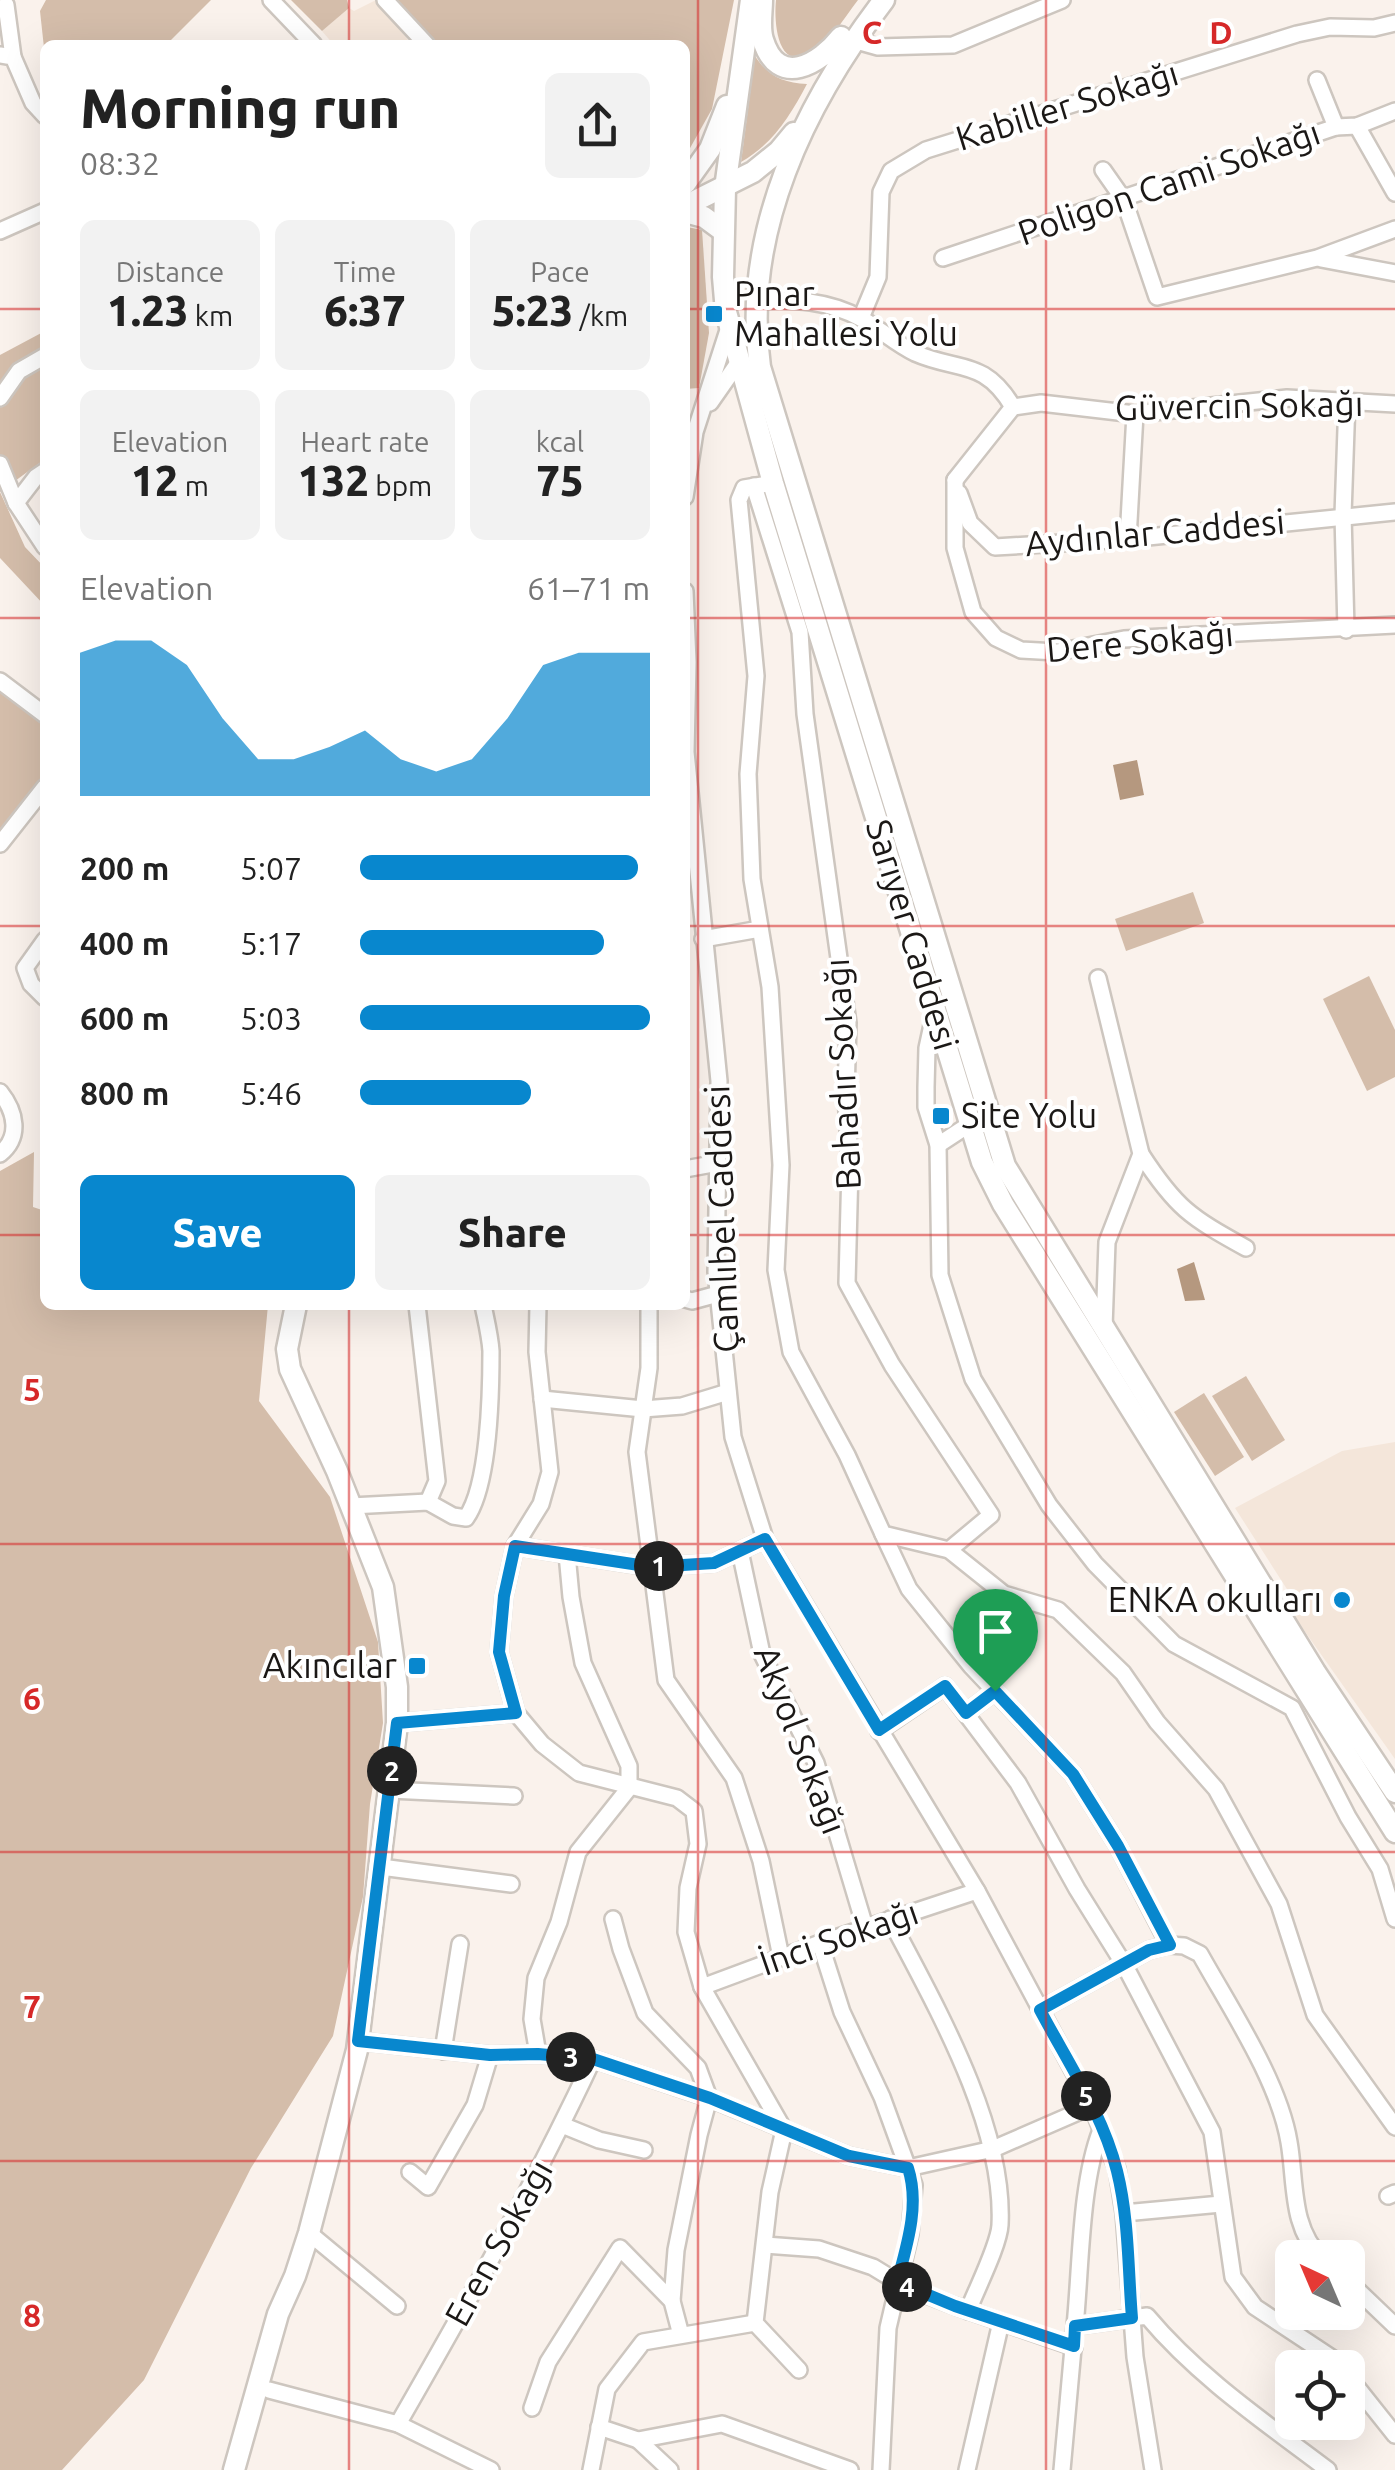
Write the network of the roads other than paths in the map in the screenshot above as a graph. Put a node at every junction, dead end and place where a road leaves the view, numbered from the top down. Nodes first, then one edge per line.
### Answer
1 (271, 0) edge
2 (385, 0) edge
3 (751, 0) edge
4 (762, 0) edge
5 (884, 0) edge
6 (1062, 0) edge
7 (6, 6) edge
8 (1395, 23) edge
9 (309, 40) edge
10 (421, 40) edge
11 (853, 40) junction
12 (6, 56) edge
13 (1316, 80) dead end
14 (738, 87) junction
15 (40, 111) edge
16 (1395, 111) edge
17 (808, 116) junction
18 (1357, 126) junction
19 (1336, 127) junction
20 (1103, 170) dead end
21 (690, 177) edge
22 (725, 188) junction
23 (1395, 193) edge
24 (1124, 200) junction
25 (690, 206) edge
26 (690, 211) edge
27 (40, 213) edge
28 (1395, 229) edge
29 (0, 230) edge
30 (723, 231) junction
31 (944, 258) dead end
32 (1317, 258) junction
33 (1395, 274) edge
34 (756, 301) junction
35 (861, 318) junction
36 (729, 326) junction
37 (754, 328) junction
38 (40, 359) edge
39 (738, 363) junction
40 (0, 398) edge
41 (1346, 400) junction
42 (1395, 404) edge
43 (1013, 407) junction
44 (704, 410) junction
45 (1134, 414) junction
46 (0, 464) edge
47 (690, 467) edge
48 (40, 475) edge
49 (955, 480) junction
50 (764, 485) junction
51 (16, 503) junction
52 (1395, 512) edge
53 (1343, 515) junction
54 (1128, 538) junction
55 (40, 539) edge
56 (1395, 625) edge
57 (1346, 630) junction
58 (0, 681) edge
59 (40, 711) edge
60 (40, 792) edge
61 (690, 800) edge
62 (0, 844) edge
63 (695, 859) junction
64 (690, 870) edge
65 (760, 930) junction
66 (703, 940) junction
67 (40, 947) edge
68 (1098, 978) dead end
69 (40, 993) edge
70 (935, 1009) junction
71 (0, 1092) edge
72 (986, 1109) junction
73 (970, 1124) junction
74 (938, 1146) junction
75 (0, 1154) edge
76 (1141, 1154) junction
77 (718, 1163) junction
78 (690, 1168) edge
79 (1246, 1248) dead end
80 (718, 1294) junction
81 (690, 1300) edge
82 (295, 1310) edge
83 (418, 1310) edge
84 (484, 1310) edge
85 (538, 1310) edge
86 (649, 1310) edge
87 (1104, 1328) junction
88 (728, 1392) junction
89 (542, 1399) junction
90 (643, 1410) junction
91 (428, 1502) junction
92 (351, 1506) junction
93 (883, 1534) junction
94 (765, 1539) junction
95 (515, 1546) junction
96 (740, 1550) junction
97 (949, 1550) junction
98 (567, 1554) junction
99 (652, 1567) junction
100 (995, 1691) junction
101 (516, 1713) junction
102 (966, 1713) junction
103 (397, 1723) junction
104 (879, 1730) junction
105 (629, 1788) junction
106 (390, 1790) junction
107 (1395, 1792) edge
108 (514, 1796) dead end
109 (1395, 1832) edge
110 (381, 1867) junction
111 (510, 1884) dead end
112 (977, 1891) junction
113 (890, 1918) junction
114 (613, 1919) dead end
115 (1395, 1920) edge
116 (864, 1927) junction
117 (820, 1943) junction
118 (460, 1944) dead end
119 (1170, 1945) junction
120 (781, 1957) junction
121 (1125, 1966) junction
122 (702, 1986) junction
123 (1040, 2010) junction
124 (358, 2041) junction
125 (443, 2050) junction
126 (538, 2054) junction
127 (490, 2055) junction
128 (593, 2059) junction
129 (710, 2098) junction
130 (1092, 2106) junction
131 (1393, 2119) edge
132 (562, 2125) junction
133 (784, 2130) junction
134 (1101, 2130) junction
135 (992, 2149) junction
136 (644, 2150) dead end
137 (908, 2168) junction
138 (410, 2172) dead end
139 (1221, 2204) junction
140 (1124, 2213) junction
141 (309, 2232) junction
142 (1307, 2240) edge
143 (766, 2245) junction
144 (295, 2276) junction
145 (897, 2282) junction
146 (1365, 2297) edge
147 (672, 2301) junction
148 (397, 2306) dead end
149 (968, 2311) junction
150 (1132, 2318) junction
151 (1001, 2322) junction
152 (755, 2323) junction
153 (1075, 2326) junction
154 (1395, 2326) edge
155 (681, 2335) junction
156 (1074, 2346) junction
157 (1321, 2350) edge
158 (799, 2370) dead end
159 (269, 2390) junction
160 (1365, 2398) edge
161 (532, 2408) dead end
162 (398, 2424) junction
163 (600, 2427) junction
164 (1395, 2436) edge
165 (638, 2440) junction
166 (234, 2470) edge
167 (247, 2470) edge
168 (491, 2470) edge
169 (591, 2470) edge
170 (670, 2470) edge
171 (850, 2470) edge
172 (880, 2470) edge
173 (966, 2470) edge
174 (1062, 2470) edge
175 (1153, 2470) edge
176 (1328, 2470) edge

1 - 9 street
2 - 10 street
3 - 14 main road, Sarıyer Caddesi
4 - 5 main road
5 - 11 main road, Sarıyer Caddesi
6 - 11 street
7 - 12 street
8 - 35 street, Kabiller Sokağı
11 - 17 main road, Sarıyer Caddesi
12 - 15 street
13 - 19 street
14 - 21 main road
14 - 22 main road, Sarıyer Caddesi
16 - 18 street, Poligon Cami Sokağı
17 - 22 main road
17 - 34 main road, Sarıyer Caddesi
18 - 19 street, Poligon Cami Sokağı
18 - 23 street
19 - 24 street, Poligon Cami Sokağı
20 - 24 street
22 - 25 main road
22 - 30 main road, Sarıyer Caddesi
24 - 31 street, Poligon Cami Sokağı
24 - 32 street
26 - 30 main road
27 - 29 street
28 - 32 street
30 - 36 main road, Sarıyer Caddesi
32 - 33 street
34 - 35 street
34 - 37 main road, Sarıyer Caddesi
35 - 43 street
36 - 39 main road, Sarıyer Caddesi
36 - 44 street
37 - 39 main road
37 - 72 main road, Sarıyer Caddesi
38 - 40 street
39 - 44 street
39 - 50 main road, Sarıyer Caddesi
41 - 42 street, Güvercin Sokağı
41 - 45 street, Güvercin Sokağı
41 - 53 street
43 - 45 street, Güvercin Sokağı
43 - 49 street
44 - 47 street
45 - 54 street
46 - 51 street
48 - 51 street
49 - 54 street, Aydınlar Caddesi
49 - 57 street, Dere Sokağı
50 - 65 street
50 - 70 main road, Sarıyer Caddesi
50 - 97 street, Bahadır Sokağı
51 - 55 street
52 - 53 street, Aydınlar Caddesi
53 - 54 street, Aydınlar Caddesi
53 - 57 street
56 - 57 street, Dere Sokağı
58 - 59 street
60 - 62 street
61 - 63 street, Çamlıbel Caddesi
63 - 64 street
63 - 66 street, Çamlıbel Caddesi
65 - 66 street
65 - 93 street
66 - 77 street, Çamlıbel Caddesi
67 - 69 street
68 - 76 street
70 - 73 main road, Sarıyer Caddesi
70 - 74 street
71 - 75 street
72 - 73 main road
72 - 87 main road, Sarıyer Caddesi
73 - 74 street
73 - 109 main road, Sarıyer Caddesi
74 - 115 street
76 - 79 street
76 - 87 street
77 - 78 street
77 - 80 street, Çamlıbel Caddesi
80 - 81 street
80 - 88 street, Çamlıbel Caddesi
82 - 92 main road
83 - 91 street
84 - 91 street
85 - 89 street
86 - 90 street
87 - 107 main road, Sarıyer Caddesi
88 - 90 street
88 - 94 street, Çamlıbel Caddesi
89 - 90 street
89 - 95 street
90 - 99 street
91 - 92 street
92 - 103 main road
93 - 97 street
93 - 100 street
94 - 96 street
94 - 104 street, Çamlıbel Caddesi
95 - 98 street
95 - 101 street
96 - 99 street
96 - 116 street, Akyol Sokağı
97 - 131 street
98 - 99 street
98 - 105 street
99 - 120 street
100 - 102 street
100 - 119 street
101 - 103 street
101 - 105 street
102 - 104 street
102 - 121 street
103 - 106 main road
104 - 112 street, Çamlıbel Caddesi
105 - 122 street
105 - 126 street
106 - 108 street
106 - 110 main road
110 - 111 street
110 - 124 main road
112 - 113 street, İnci Sokağı
112 - 123 street, Çamlıbel Caddesi
113 - 116 street, İnci Sokağı
113 - 135 street
114 - 129 street
116 - 117 street, İnci Sokağı
117 - 120 street, İnci Sokağı
117 - 137 street
118 - 125 street
119 - 121 street
119 - 142 street
120 - 122 street, İnci Sokağı
121 - 123 street
121 - 139 street
122 - 133 street
123 - 130 street, Çamlıbel Caddesi
124 - 125 street
124 - 141 main road
125 - 127 street
126 - 127 street
126 - 128 street
127 - 138 street
128 - 129 street
128 - 132 street, Eren Sokağı
129 - 133 street
129 - 147 street
130 - 134 street, Çamlıbel Caddesi
130 - 135 street
132 - 136 street
132 - 162 street, Eren Sokağı
133 - 137 street
133 - 143 street
134 - 140 street, Çamlıbel Caddesi
134 - 153 street
135 - 137 street
135 - 149 street
137 - 145 street
139 - 140 street
139 - 157 street
140 - 150 street, Çamlıbel Caddesi
141 - 144 main road
141 - 148 street
143 - 145 street
143 - 152 street
144 - 159 main road
144 - 166 main road
145 - 149 street
145 - 172 street
146 - 154 street
147 - 155 street
147 - 161 street
149 - 151 street
150 - 153 street
150 - 175 street, Çamlıbel Caddesi
150 - 176 street
151 - 156 street
151 - 173 street
152 - 155 street
152 - 158 street
153 - 156 street
155 - 163 street
156 - 174 street
159 - 162 street
159 - 167 main road
160 - 164 street
162 - 168 street
163 - 165 street
163 - 169 street
165 - 170 street
165 - 171 street

